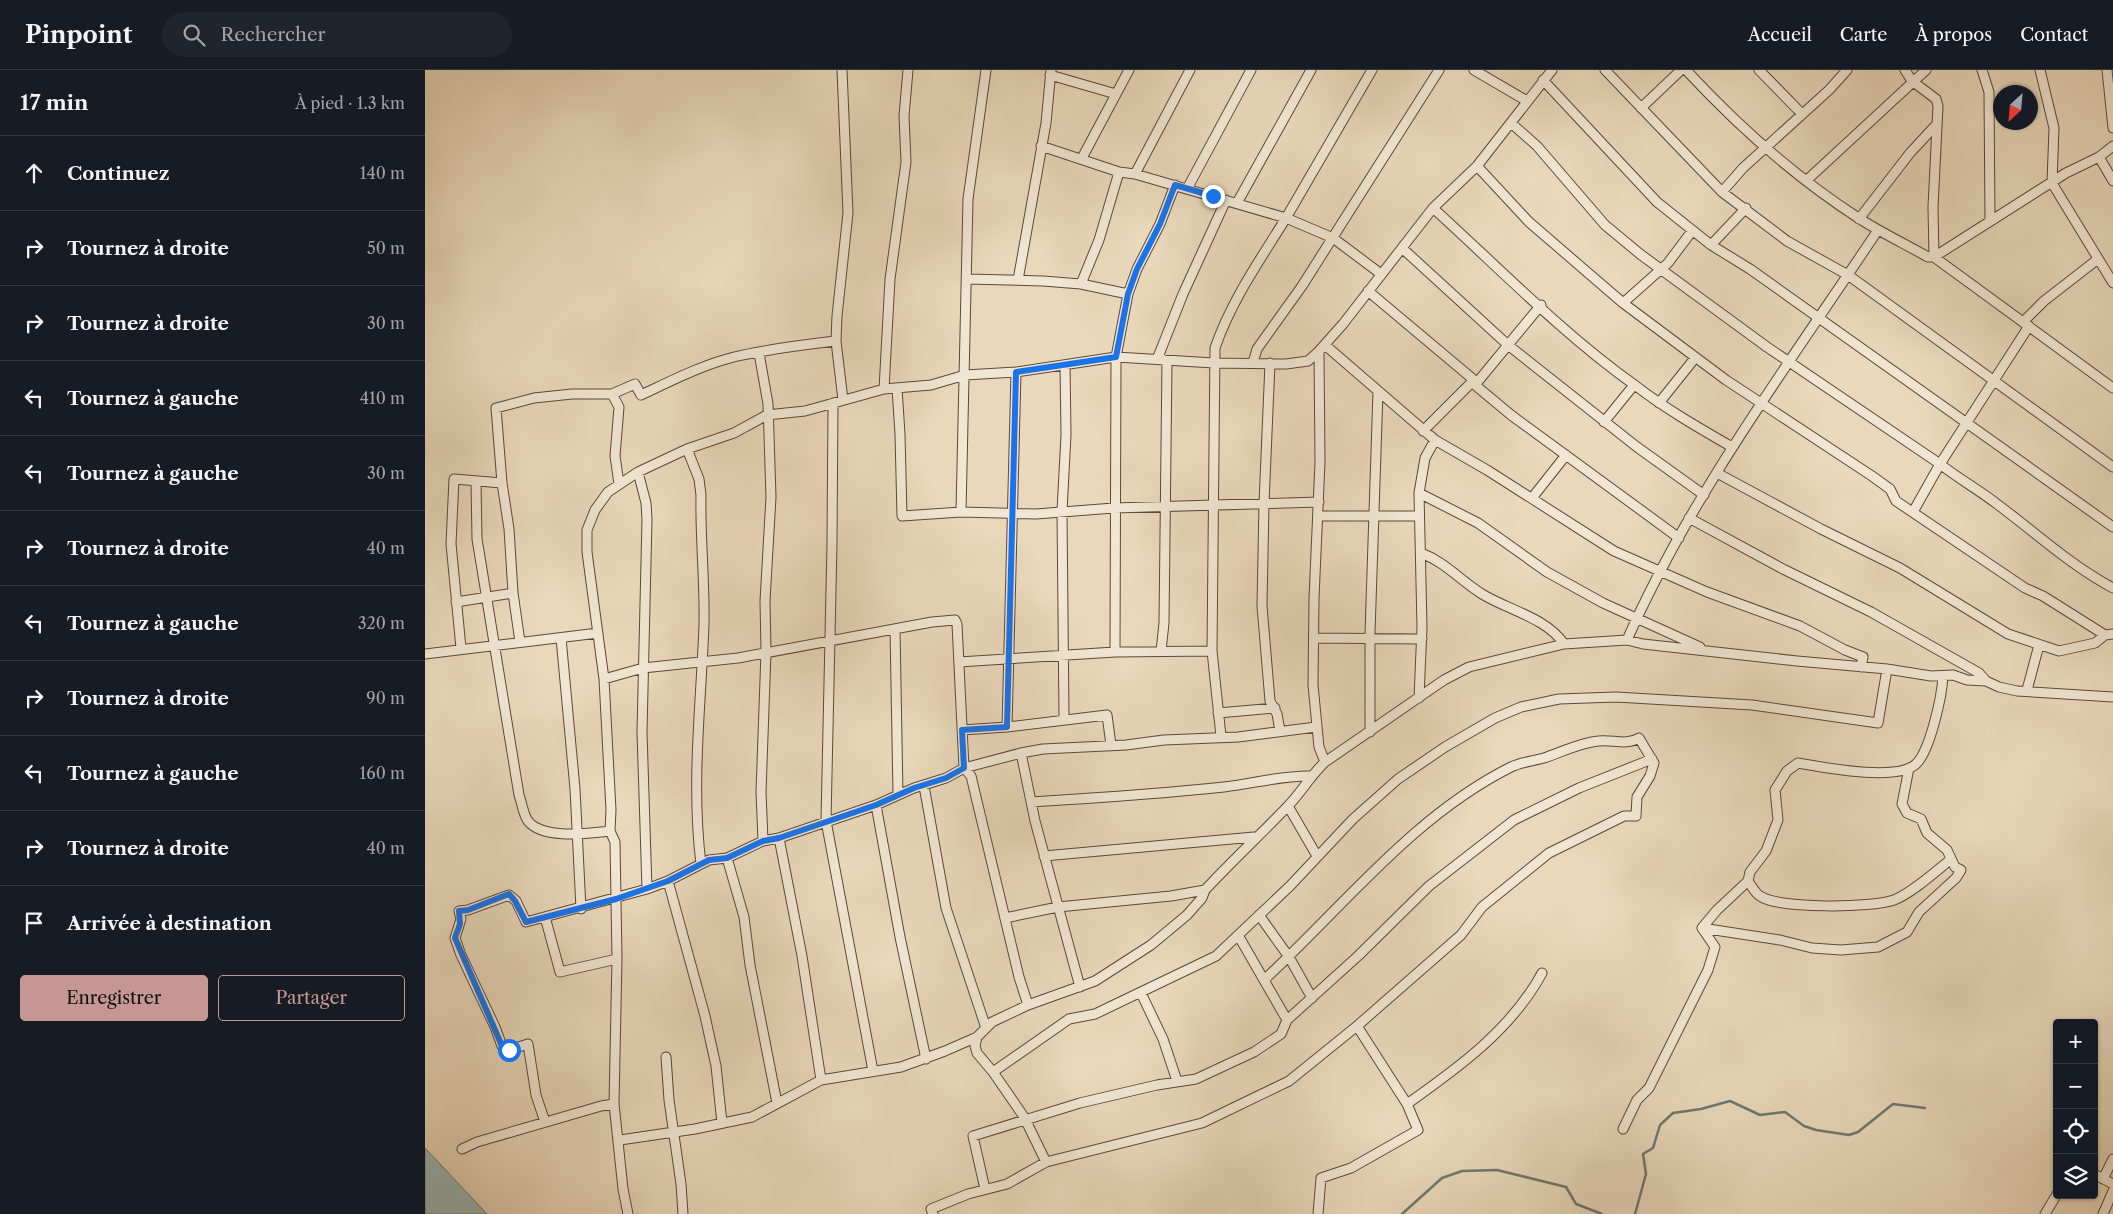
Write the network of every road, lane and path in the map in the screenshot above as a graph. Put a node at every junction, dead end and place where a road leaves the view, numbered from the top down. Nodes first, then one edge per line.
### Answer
1 (842, 70) edge
2 (908, 70) edge
3 (986, 70) edge
4 (1129, 70) edge
5 (1190, 70) edge
6 (1251, 70) edge
7 (1311, 70) edge
8 (1372, 70) edge
9 (1439, 70) edge
10 (1474, 70) edge
11 (1552, 70) edge
12 (1605, 70) edge
13 (1681, 70) edge
14 (1686, 70) edge
15 (1759, 70) edge
16 (1831, 70) edge
17 (1847, 70) edge
18 (1905, 70) edge
19 (1927, 70) edge
20 (1982, 70) edge
21 (2040, 70) edge
22 (2107, 70) edge
23 (1050, 73) edge
24 (1838, 77) junction
25 (1543, 80) junction
26 (1912, 81) junction
27 (1116, 94) junction
28 (1527, 101) junction
29 (1641, 108) junction
30 (1802, 114) junction
31 (1511, 124) junction
32 (1936, 125) junction
33 (2113, 128) edge
34 (1041, 146) junction
35 (2113, 146) edge
36 (1765, 147) junction
37 (2099, 157) junction
38 (1082, 158) junction
39 (1477, 166) junction
40 (1119, 172) junction
41 (1135, 174) junction
42 (1807, 180) junction
43 (2113, 181) edge
44 (2052, 183) junction
45 (1175, 185) junction
46 (1187, 189) junction
47 (1722, 192) junction
48 (1226, 200) junction
49 (1237, 203) junction
50 (1433, 208) junction
51 (1746, 208) junction
52 (1286, 218) junction
53 (1859, 219) junction
54 (1990, 221) junction
55 (1878, 230) junction
56 (1693, 231) junction
57 (1333, 238) junction
58 (1711, 245) junction
59 (1402, 248) junction
60 (1934, 257) junction
61 (2098, 259) junction
62 (1661, 269) junction
63 (1381, 274) junction
64 (1848, 275) junction
65 (968, 279) junction
66 (1018, 280) junction
67 (2113, 283) edge
68 (1081, 284) junction
69 (1368, 291) junction
70 (1128, 294) junction
71 (1623, 303) junction
72 (1541, 305) junction
73 (1817, 318) junction
74 (2026, 324) junction
75 (836, 342) junction
76 (1508, 344) junction
77 (1322, 348) junction
78 (759, 352) junction
79 (1116, 357) junction
80 (1695, 358) junction
81 (1167, 361) junction
82 (1788, 362) junction
83 (1215, 363) junction
84 (1253, 363) junction
85 (1270, 363) junction
86 (1065, 365) junction
87 (1016, 372) junction
88 (965, 376) junction
89 (1995, 380) junction
90 (1475, 383) junction
91 (1634, 385) junction
92 (897, 388) junction
93 (2113, 388) edge
94 (884, 389) junction
95 (1378, 391) junction
96 (611, 394) junction
97 (843, 400) junction
98 (833, 403) junction
99 (1659, 403) junction
100 (1761, 403) junction
101 (767, 416) junction
102 (1604, 422) junction
103 (1966, 423) junction
104 (1423, 431) junction
105 (1435, 440) junction
106 (1732, 447) junction
107 (687, 449) junction
108 (1566, 455) junction
109 (1940, 464) junction
110 (2113, 467) edge
111 (638, 472) junction
112 (1717, 473) junction
113 (476, 481) junction
114 (502, 483) junction
115 (619, 484) junction
116 (1419, 493) junction
117 (1704, 495) junction
118 (1532, 498) junction
119 (1319, 502) junction
120 (1264, 503) junction
121 (1214, 505) junction
122 (1114, 508) junction
123 (1163, 508) junction
124 (1062, 511) junction
125 (961, 512) junction
126 (1913, 512) junction
127 (1012, 513) junction
128 (1318, 516) junction
129 (1419, 516) junction
130 (1372, 517) junction
131 (1689, 518) junction
132 (2113, 527) edge
133 (1679, 538) junction
134 (1421, 553) junction
135 (1660, 572) junction
136 (2113, 588) edge
137 (513, 593) junction
138 (487, 598) junction
139 (456, 602) junction
140 (1636, 619) junction
141 (895, 629) junction
142 (598, 633) junction
143 (2109, 634) edge
144 (561, 638) junction
145 (1314, 638) junction
146 (1370, 638) junction
147 (1422, 639) junction
148 (1627, 640) junction
149 (829, 641) junction
150 (520, 642) junction
151 (1563, 644) junction
152 (2039, 645) junction
153 (495, 646) junction
154 (461, 648) junction
155 (1161, 651) junction
156 (1212, 651) junction
157 (765, 652) junction
158 (1115, 652) junction
159 (1709, 652) junction
160 (425, 654) edge
161 (1009, 657) junction
162 (1063, 657) junction
163 (701, 661) junction
164 (959, 662) junction
165 (1861, 667) junction
166 (643, 668) junction
167 (1887, 669) junction
168 (1943, 676) junction
169 (604, 680) junction
170 (1986, 681) junction
171 (2027, 690) junction
172 (2113, 697) edge
173 (1419, 698) junction
174 (1275, 708) junction
175 (1218, 713) junction
176 (1064, 718) junction
177 (1316, 726) junction
178 (1007, 727) junction
179 (962, 730) junction
180 (1280, 731) junction
181 (1370, 732) junction
182 (1221, 736) junction
183 (1111, 746) junction
184 (1021, 753) junction
185 (1653, 760) junction
186 (1325, 762) junction
187 (964, 768) junction
188 (1909, 768) junction
189 (1311, 776) junction
190 (924, 786) junction
191 (897, 795) junction
192 (1031, 802) junction
193 (876, 805) junction
194 (1288, 806) junction
195 (827, 821) junction
196 (610, 831) junction
197 (577, 835) junction
198 (1255, 837) junction
199 (779, 838) junction
200 (763, 841) junction
201 (1044, 856) junction
202 (1317, 856) junction
203 (727, 858) junction
204 (1950, 860) junction
205 (701, 864) junction
206 (668, 881) junction
207 (1748, 881) junction
208 (647, 889) junction
209 (1205, 890) junction
210 (616, 899) junction
211 (1058, 907) junction
212 (581, 909) junction
213 (1259, 915) junction
214 (545, 917) junction
215 (1005, 918) junction
216 (1702, 928) junction
217 (1238, 935) junction
218 (1289, 957) junction
219 (617, 959) junction
220 (1543, 973) dead end
221 (1265, 979) junction
222 (1080, 987) junction
223 (1141, 993) junction
224 (1312, 998) junction
225 (1028, 1005) junction
226 (1287, 1020) junction
227 (1357, 1026) junction
228 (986, 1028) junction
229 (977, 1037) junction
230 (666, 1057) dead end
231 (926, 1059) junction
232 (873, 1071) junction
233 (993, 1072) junction
234 (821, 1080) junction
235 (1177, 1081) junction
236 (777, 1103) junction
237 (615, 1104) junction
238 (1407, 1104) junction
239 (545, 1122) junction
240 (1026, 1122) junction
241 (722, 1123) junction
242 (1623, 1128) dead end
243 (673, 1132) junction
244 (620, 1140) junction
245 (462, 1149) dead end
246 (2113, 1158) edge
247 (1046, 1162) junction
248 (2098, 1176) edge
249 (2103, 1179) junction
250 (2113, 1184) edge
251 (985, 1190) junction
252 (2113, 1191) edge
253 (2054, 1199) edge
254 (628, 1214) edge
255 (683, 1214) edge
256 (933, 1214) edge
257 (1318, 1214) edge
258 (2045, 1214) edge
259 (2103, 1214) edge

1 - 75 street
2 - 94 street
3 - 65 street
4 - 27 street
5 - 41 street
6 - 46 street
7 - 49 street
8 - 52 street
9 - 57 street
10 - 28 street
11 - 25 street
12 - 29 street
13 - 29 street
14 - 36 street
15 - 30 street
16 - 24 street
17 - 24 street
18 - 26 street
19 - 26 street
20 - 54 street
21 - 44 street
22 - 33 street
23 - 27 street
23 - 34 street
24 - 30 street
25 - 28 street
25 - 56 street
26 - 32 street
26 - 42 street
27 - 38 street
28 - 31 street
29 - 47 street
30 - 36 street
31 - 39 street
31 - 62 street
32 - 53 street
32 - 60 street
34 - 38 street
34 - 66 street
35 - 37 street
36 - 42 street
36 - 47 street
37 - 43 street
37 - 44 street
38 - 40 street
39 - 50 street
39 - 71 street
40 - 41 street
40 - 68 street
41 - 45 street
42 - 53 street
44 - 54 street
44 - 61 street
45 - 46 street
45 - 70 street
46 - 48 street
47 - 51 street
48 - 49 street
48 - 81 street
49 - 52 street
50 - 59 street
50 - 72 street
51 - 58 street
51 - 64 street
52 - 57 street
52 - 83 street
53 - 55 street
54 - 60 street
55 - 60 street
55 - 64 street
56 - 58 street
56 - 62 street
57 - 63 street
57 - 84 street
58 - 73 street
59 - 63 street
59 - 76 street
60 - 74 street
61 - 67 street
61 - 74 street
62 - 71 street
62 - 82 street
63 - 69 street
64 - 73 street
64 - 89 street
65 - 66 street
65 - 88 street
66 - 68 street
68 - 70 street
69 - 77 street
69 - 90 street
70 - 79 street
71 - 80 street
72 - 76 street
72 - 91 street
73 - 82 street
73 - 103 street
74 - 89 street
74 - 93 street
75 - 78 street
75 - 97 street
76 - 90 street
76 - 102 street
77 - 85 street
77 - 95 street
77 - 119 street
78 - 96 street
78 - 101 street
79 - 81 street
79 - 86 street
79 - 122 street
80 - 99 street
80 - 100 street
81 - 83 street
81 - 123 street
82 - 100 street
82 - 109 street
83 - 84 street
83 - 121 street
84 - 85 street
85 - 120 street
86 - 87 street
86 - 124 street
87 - 88 street
87 - 127 street
88 - 92 street
88 - 125 street
89 - 103 street
89 - 110 street
90 - 104 street
90 - 108 street
91 - 99 street
91 - 102 street
92 - 94 street
92 - 125 street
94 - 97 street
95 - 104 street
95 - 130 street
96 - 114 street
96 - 115 street
97 - 98 street
98 - 101 street
98 - 149 street
99 - 106 street
100 - 106 street
100 - 126 street
101 - 107 street
101 - 157 street
102 - 117 street
103 - 109 street
103 - 132 street
104 - 105 street
105 - 116 street
105 - 118 street
106 - 112 street
107 - 111 street
107 - 163 street
108 - 118 street
108 - 133 street
109 - 126 street
109 - 136 street
111 - 115 street
111 - 166 street
112 - 117 street
112 - 152 street
113 - 114 street
113 - 138 street
113 - 139 street
114 - 137 street
115 - 142 street
116 - 129 street
116 - 140 street
117 - 131 street
118 - 135 street
119 - 120 street
119 - 128 street
120 - 121 street
120 - 174 street
121 - 123 street
121 - 156 street
122 - 123 street
122 - 124 street
122 - 158 street
123 - 155 street
124 - 127 street
124 - 162 street
125 - 127 street
126 - 143 street
127 - 161 street
128 - 130 street
128 - 145 street
129 - 130 street
129 - 134 street
130 - 146 street
131 - 133 street
131 - 170 street
133 - 135 street
134 - 147 street
134 - 151 street
135 - 140 street
135 - 165 street
137 - 138 street
137 - 150 street
138 - 139 street
138 - 153 street
139 - 154 street
140 - 148 street
140 - 159 street
141 - 149 street
141 - 164 street
141 - 191 street
142 - 144 street
142 - 169 street
143 - 152 street
144 - 150 street
144 - 197 street
145 - 146 street
145 - 177 street
146 - 147 street
146 - 181 street
147 - 173 street
148 - 151 street
148 - 159 street
149 - 157 street
149 - 195 street
150 - 153 street
151 - 173 street
152 - 171 street
153 - 154 street
153 - 197 street
154 - 160 street
155 - 156 street
155 - 158 street
156 - 175 street
157 - 163 street
157 - 200 street
158 - 162 street
159 - 165 street
161 - 162 street
161 - 164 street
161 - 178 street
162 - 176 street
163 - 166 street
163 - 205 street
164 - 179 street
165 - 167 street
166 - 169 street
166 - 208 street
167 - 168 street
167 - 202 street
168 - 170 street
168 - 188 street
169 - 196 street
170 - 171 street
171 - 172 street
173 - 181 street
174 - 175 street
174 - 180 street
175 - 182 street
176 - 178 street
176 - 183 street
177 - 180 street
177 - 186 street
178 - 179 street
179 - 187 street
180 - 182 street
181 - 186 street
182 - 183 street
183 - 184 street
184 - 187 street
184 - 192 street
185 - 218 street
185 - 224 street
185 - 227 street
186 - 189 street
187 - 190 street
187 - 215 street
188 - 204 street
188 - 207 street
189 - 192 street
189 - 194 street
190 - 191 street
190 - 228 street
191 - 193 street
192 - 201 street
193 - 195 street
193 - 231 street
194 - 198 street
194 - 202 street
195 - 199 street
195 - 232 street
196 - 197 street
196 - 210 street
197 - 212 street
198 - 201 street
198 - 209 street
199 - 200 street
199 - 234 street
200 - 203 street
201 - 211 street
202 - 213 street
203 - 205 street
203 - 236 street
204 - 207 street
204 - 216 street
205 - 206 street
206 - 208 street
206 - 241 street
207 - 216 street
208 - 210 street
209 - 211 street
209 - 222 street
210 - 212 street
210 - 219 street
211 - 215 street
211 - 222 street
212 - 214 street
213 - 217 street
213 - 218 street
214 - 219 street
214 - 239 street
215 - 225 street
216 - 242 street
217 - 221 street
217 - 223 street
218 - 221 street
218 - 224 street
219 - 237 street
220 - 238 street
221 - 226 street
222 - 225 street
223 - 233 street
223 - 235 street
224 - 226 street
225 - 228 street
226 - 235 street
227 - 238 street
227 - 247 street
228 - 229 street
229 - 231 street
229 - 233 street
230 - 243 street
231 - 232 street
232 - 234 street
233 - 240 street
234 - 236 street
235 - 240 street
236 - 241 street
237 - 239 street
237 - 244 street
238 - 257 street
239 - 245 street
240 - 247 street
240 - 251 street
241 - 243 street
243 - 244 street
243 - 255 street
244 - 254 street
246 - 249 street
247 - 251 street
248 - 249 street
249 - 250 street
251 - 256 street
252 - 259 street
253 - 258 street

